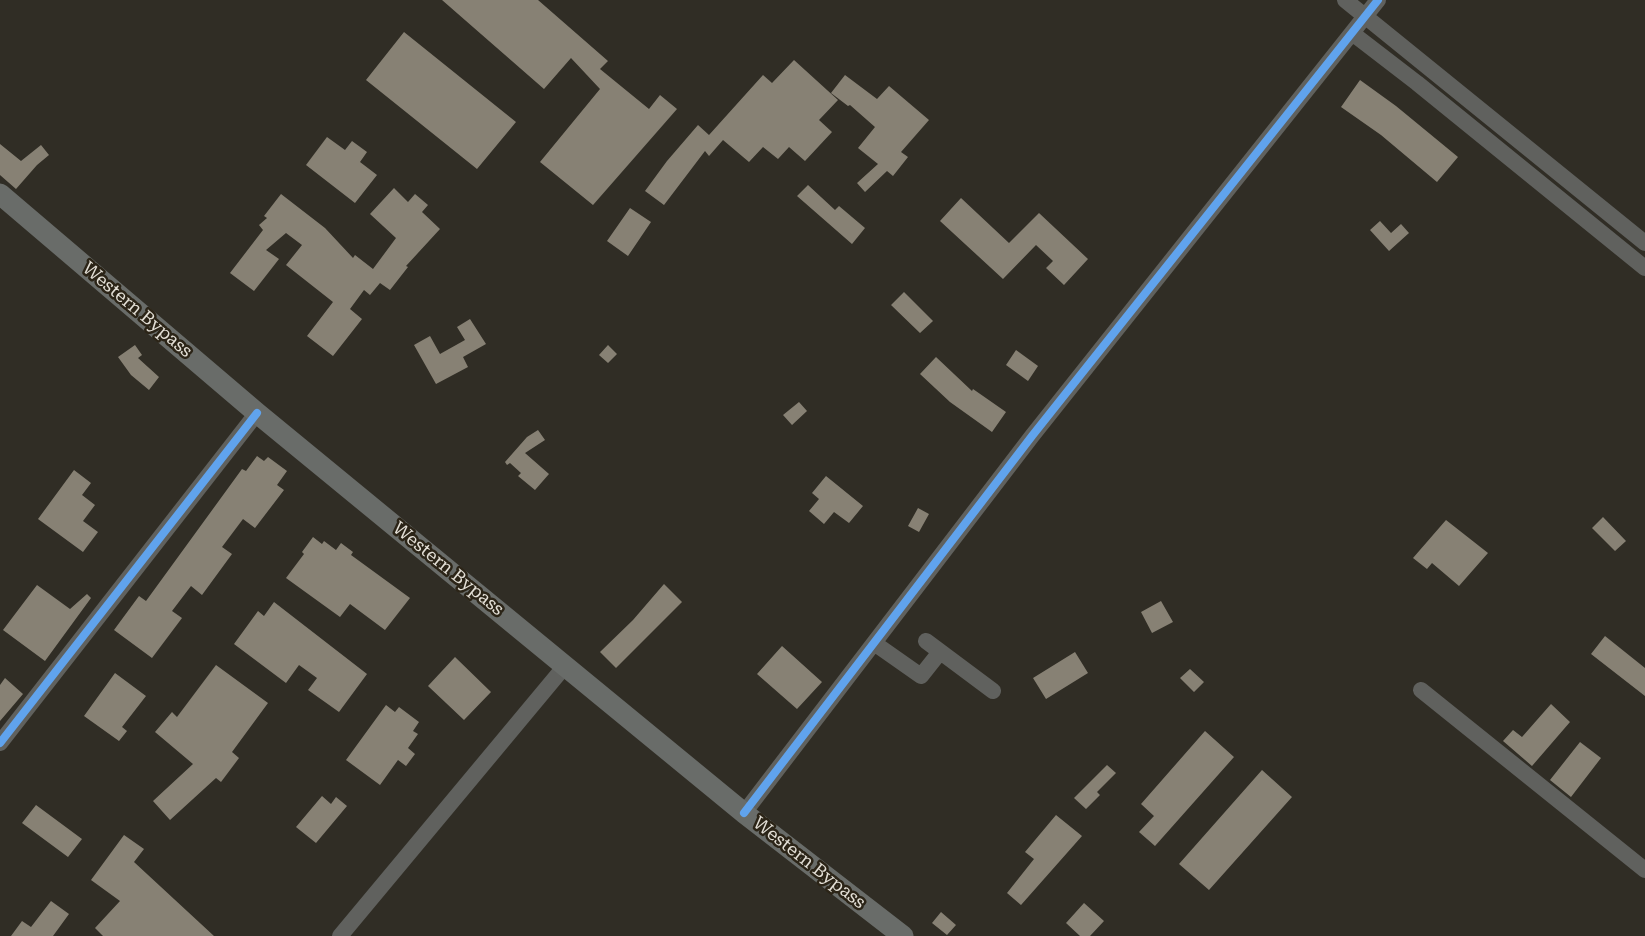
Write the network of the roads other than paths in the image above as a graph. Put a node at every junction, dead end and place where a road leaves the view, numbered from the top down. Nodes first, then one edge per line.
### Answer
1 (1345, 0) edge
2 (1378, 0) edge
3 (1365, 16) junction
4 (1352, 34) junction
5 (0, 194) edge
6 (1645, 243) edge
7 (1645, 268) edge
8 (258, 412) junction
9 (926, 641) dead end
10 (874, 643) junction
11 (940, 652) junction
12 (565, 666) junction
13 (1421, 690) dead end
14 (992, 691) dead end
15 (0, 743) edge
16 (744, 813) junction
17 (1645, 870) edge
18 (895, 933) edge
19 (340, 936) edge

1 - 3 street
2 - 3 street
3 - 4 street
3 - 6 street
4 - 7 street
4 - 10 street
5 - 8 main road, Western Bypass
8 - 12 main road, Western Bypass
8 - 15 street
9 - 11 street
10 - 11 street
10 - 16 street
11 - 14 street
12 - 16 main road, Western Bypass
12 - 19 street
13 - 17 street
16 - 18 main road, Western Bypass

